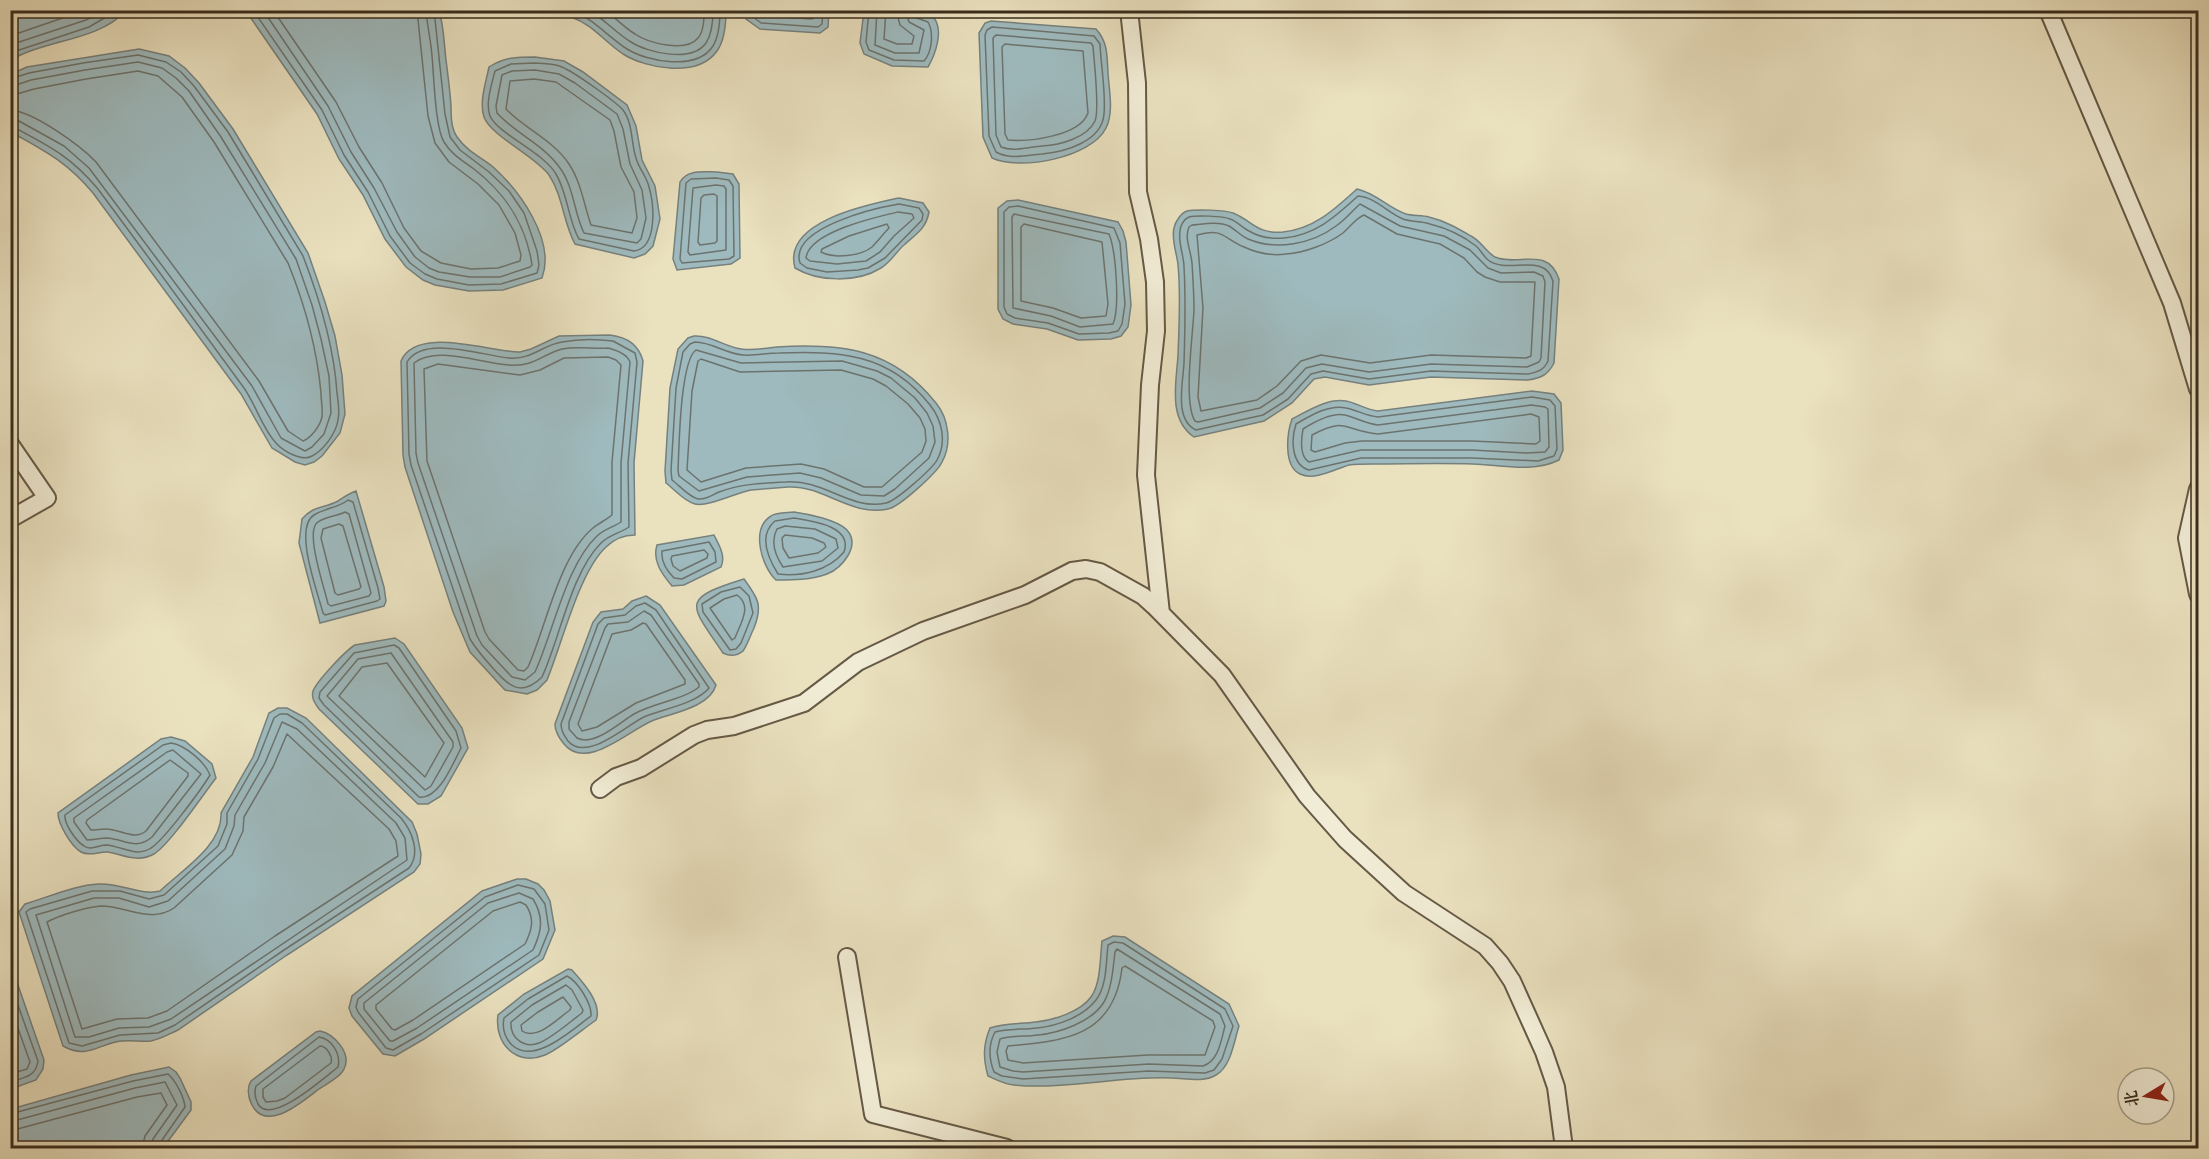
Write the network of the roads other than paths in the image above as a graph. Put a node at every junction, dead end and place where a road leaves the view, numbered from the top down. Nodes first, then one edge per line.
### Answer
1 (1129, 10) edge
2 (2048, 10) edge
3 (2199, 389) edge
4 (10, 444) edge
5 (2199, 489) edge
6 (10, 519) edge
7 (2199, 594) edge
8 (1161, 613) junction
9 (600, 789) dead end
10 (847, 957) dead end
11 (1007, 1149) edge
12 (1564, 1149) edge

1 - 8 street
2 - 3 street
4 - 6 street
5 - 7 street
8 - 9 street
8 - 12 street
10 - 11 street

